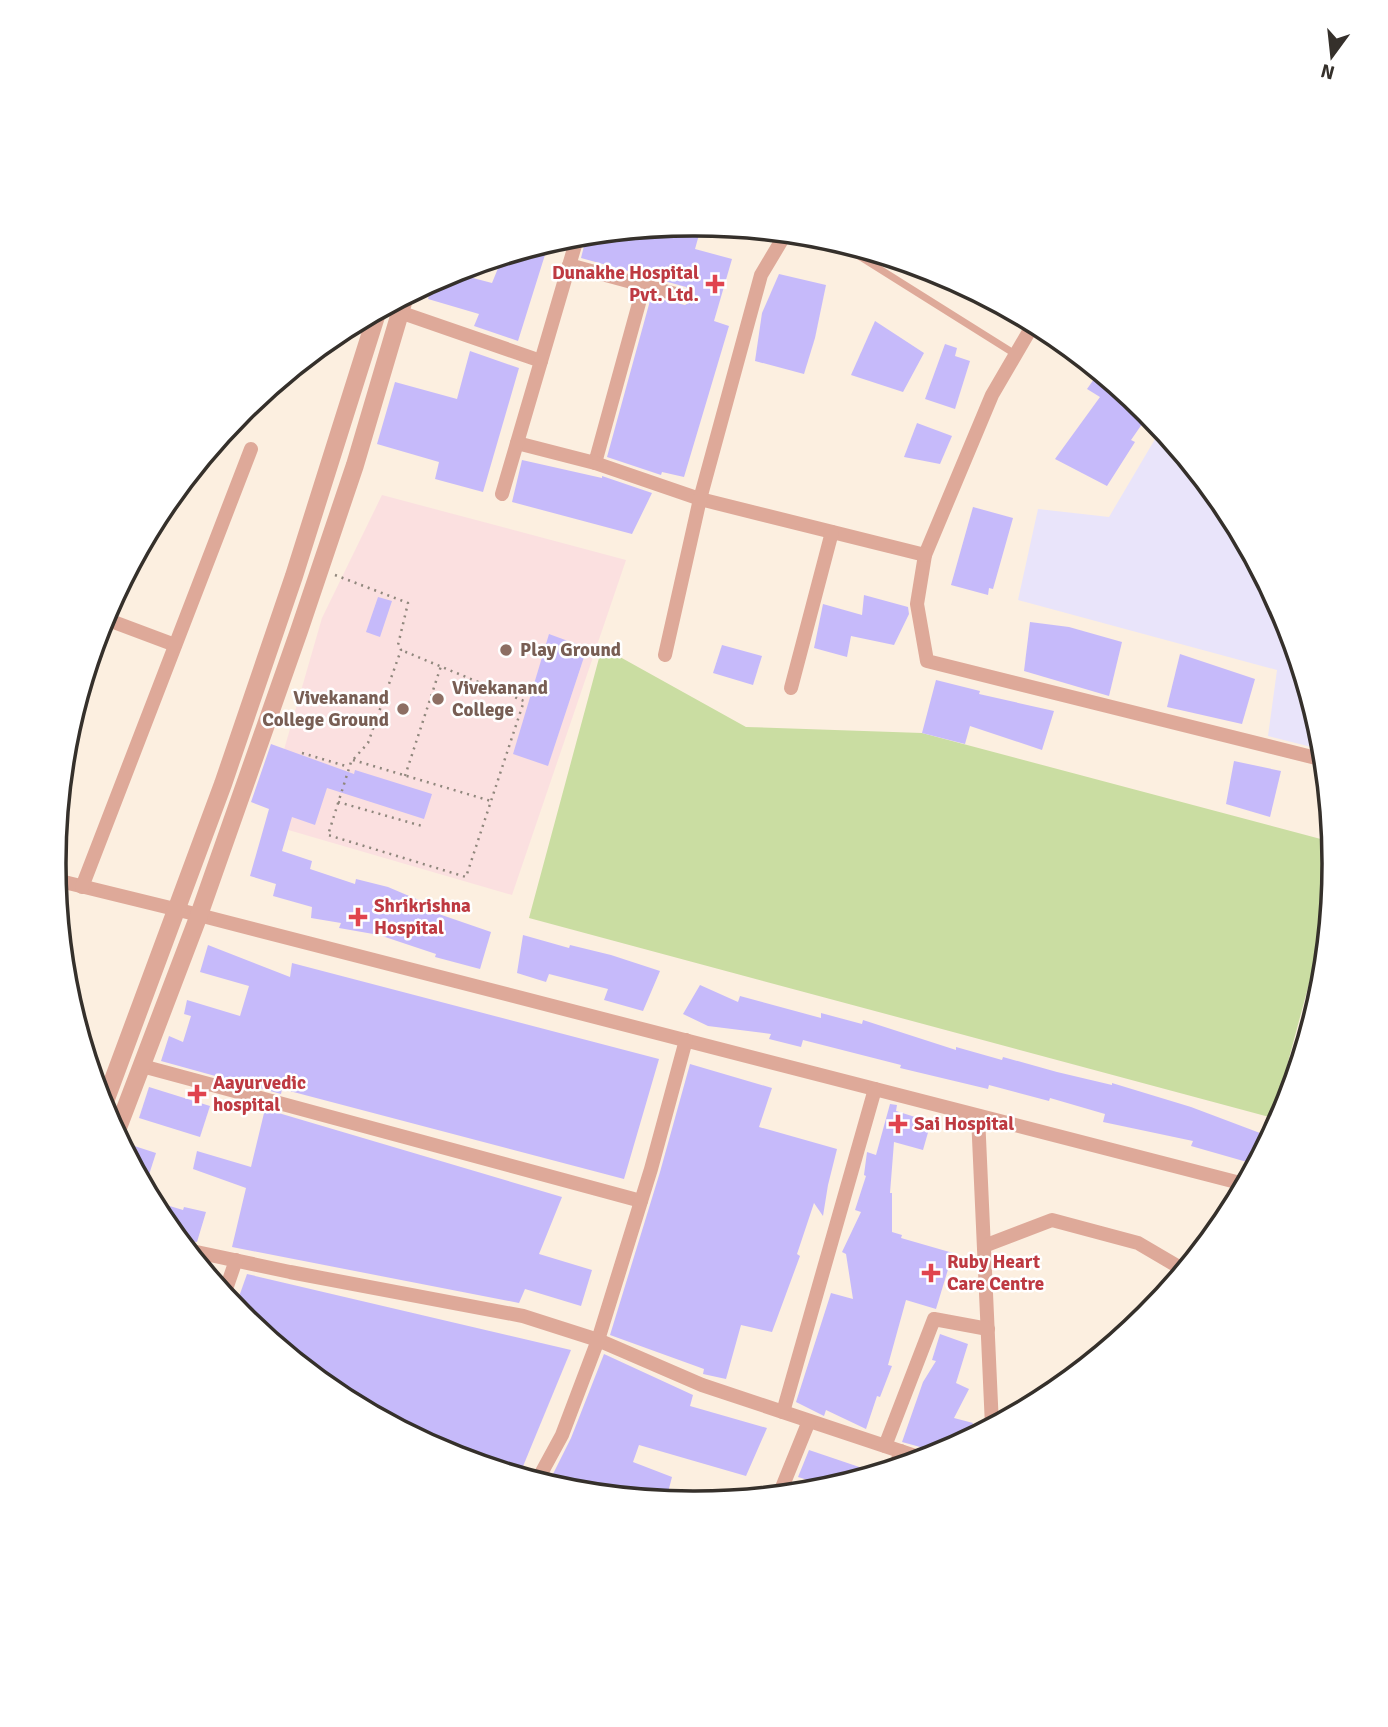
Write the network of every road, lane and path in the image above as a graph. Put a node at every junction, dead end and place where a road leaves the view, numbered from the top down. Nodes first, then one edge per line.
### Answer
1 (781, 242) edge
2 (574, 248) edge
3 (864, 260) edge
4 (569, 265) junction
5 (644, 285) junction
6 (683, 296) dead end
7 (404, 308) edge
8 (395, 312) edge
9 (374, 324) edge
10 (1028, 333) edge
11 (1016, 355) junction
12 (541, 361) junction
13 (517, 443) junction
14 (251, 449) dead end
15 (595, 463) junction
16 (502, 494) dead end
17 (700, 499) junction
18 (832, 532) junction
19 (925, 555) junction
20 (320, 570) junction
21 (114, 622) edge
22 (175, 645) junction
23 (401, 650) junction
24 (665, 655) dead end
25 (441, 666) junction
26 (791, 688) dead end
27 (302, 753) dead end
28 (1312, 757) edge
29 (353, 760) junction
30 (349, 767) junction
31 (405, 776) junction
32 (491, 801) junction
33 (338, 802) junction
34 (422, 826) dead end
35 (67, 883) edge
36 (82, 887) junction
37 (177, 909) junction
38 (199, 915) junction
39 (686, 1040) junction
40 (142, 1066) junction
41 (875, 1089) junction
42 (109, 1091) edge
43 (978, 1116) junction
44 (121, 1120) edge
45 (1234, 1182) edge
46 (641, 1200) junction
47 (984, 1247) junction
48 (203, 1253) edge
49 (236, 1260) junction
50 (1176, 1265) edge
51 (228, 1283) edge
52 (988, 1329) junction
53 (598, 1340) junction
54 (783, 1412) junction
55 (992, 1416) edge
56 (810, 1421) junction
57 (885, 1446) junction
58 (901, 1451) junction
59 (908, 1453) edge
60 (899, 1457) edge
61 (542, 1472) edge
62 (783, 1485) edge

1 - 17 street
2 - 4 street
3 - 11 lane
4 - 5 street
4 - 12 street
5 - 6 street
5 - 15 street
7 - 12 street
8 - 20 street
9 - 37 street
10 - 11 street
11 - 19 street
12 - 13 street
13 - 15 street
13 - 16 street
14 - 22 street
15 - 17 street
17 - 18 street
17 - 24 street
18 - 19 street
18 - 26 street
19 - 28 street
20 - 23 path
20 - 38 street
21 - 22 street
22 - 36 street
23 - 25 path
23 - 29 path
25 - 31 path
25 - 32 path
27 - 30 path
29 - 30 path
29 - 31 path
30 - 33 path
31 - 32 path
32 - 33 path
33 - 34 path
35 - 36 street
36 - 37 street
37 - 38 street
37 - 42 street
38 - 39 street
38 - 40 street
39 - 41 street
39 - 46 street
40 - 44 street
40 - 46 street
41 - 43 street
41 - 54 street
43 - 45 street
43 - 47 street
46 - 53 street
47 - 50 street
47 - 52 street
48 - 49 street
49 - 51 street
49 - 53 street
52 - 55 street
52 - 57 street
53 - 54 street
53 - 61 street
54 - 56 street
56 - 57 street
56 - 62 street
57 - 58 street
58 - 59 street
58 - 60 street

